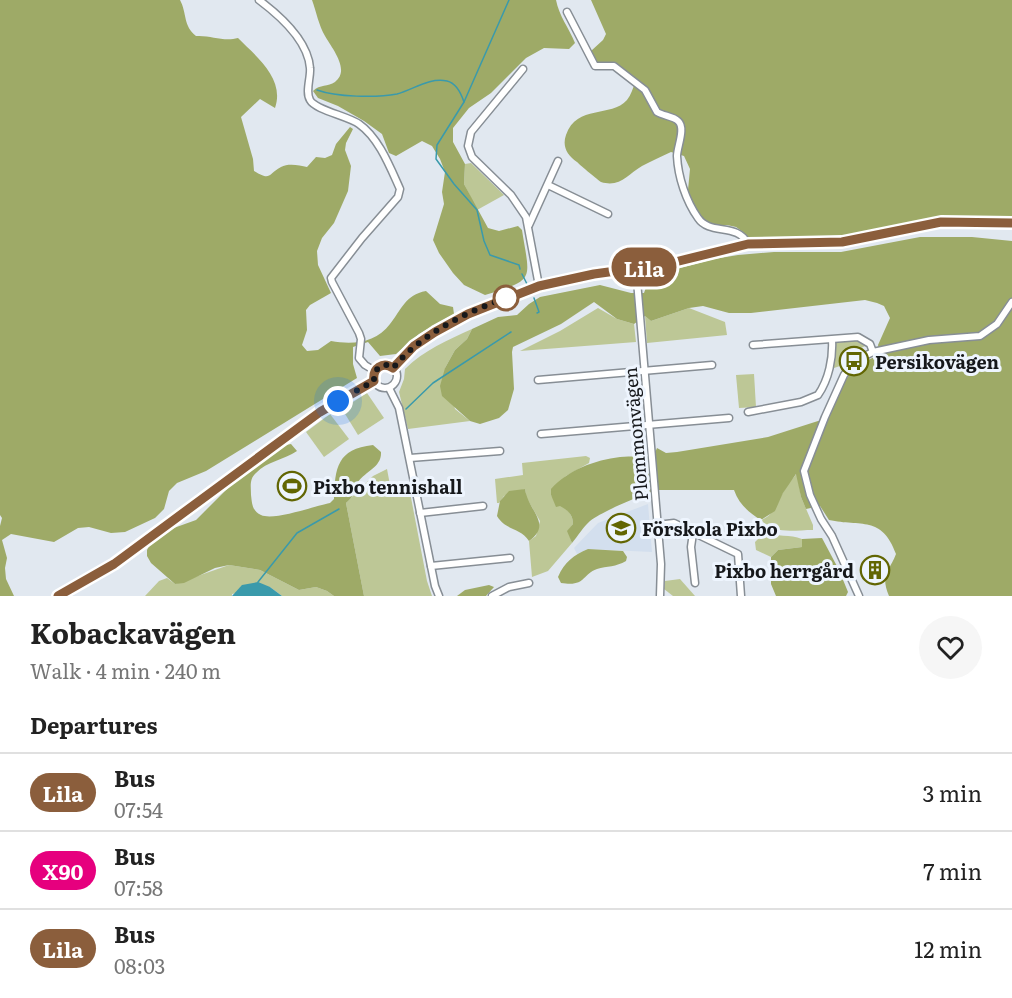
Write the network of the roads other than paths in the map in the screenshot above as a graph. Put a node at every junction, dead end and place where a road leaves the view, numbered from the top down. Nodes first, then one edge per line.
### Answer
1 (259, 0) edge
2 (567, 12) dead end
3 (523, 69) dead end
4 (558, 161) dead end
5 (548, 185) junction
6 (608, 214) dead end
7 (1012, 223) edge
8 (529, 225) junction
9 (748, 244) junction
10 (636, 269) junction
11 (539, 286) junction
12 (1012, 302) edge
13 (832, 339) junction
14 (753, 345) dead end
15 (873, 352) junction
16 (712, 365) dead end
17 (393, 368) junction
18 (375, 371) junction
19 (645, 371) junction
20 (538, 380) dead end
21 (374, 381) junction
22 (389, 388) junction
23 (748, 412) dead end
24 (729, 418) dead end
25 (650, 425) junction
26 (541, 434) dead end
27 (500, 451) dead end
28 (410, 458) junction
29 (483, 506) dead end
30 (420, 513) junction
31 (657, 525) junction
32 (693, 533) junction
33 (510, 558) dead end
34 (431, 566) junction
35 (529, 583) dead end
36 (695, 583) dead end
37 (58, 596) edge
38 (439, 596) edge
39 (492, 596) edge
40 (660, 596) edge
41 (741, 596) edge
42 (859, 596) edge

1 - 18 street
2 - 9 street
3 - 8 street
4 - 5 street
5 - 6 street
5 - 8 street
7 - 9 street
8 - 11 street
9 - 10 street
10 - 11 street
10 - 19 street, Plommonvägen
11 - 17 street
12 - 15 street
13 - 14 street
13 - 15 street
13 - 23 street
15 - 42 street
16 - 19 street
17 - 18 street
17 - 22 street
18 - 21 street
19 - 20 street
19 - 25 street, Plommonvägen
21 - 22 street
21 - 37 street
22 - 28 street
24 - 25 street
25 - 26 street
25 - 31 street, Plommonvägen
27 - 28 street
28 - 30 street
29 - 30 street
30 - 34 street
31 - 32 street
31 - 40 street, Plommonvägen
32 - 36 street
32 - 41 street
33 - 34 street
34 - 38 street
35 - 39 street

